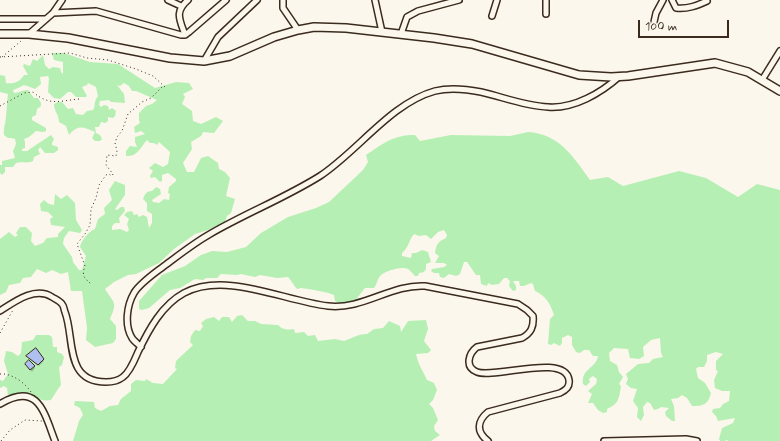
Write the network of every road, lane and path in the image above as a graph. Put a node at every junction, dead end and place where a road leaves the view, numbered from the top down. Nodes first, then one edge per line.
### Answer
1 (62, 0) edge
2 (168, 0) edge
3 (188, 0) edge
4 (226, 0) edge
5 (257, 0) edge
6 (283, 0) edge
7 (375, 0) edge
8 (459, 0) edge
9 (497, 0) edge
10 (546, 0) edge
11 (663, 0) edge
12 (672, 0) edge
13 (707, 1) edge
14 (181, 6) junction
15 (52, 13) junction
16 (546, 14) dead end
17 (492, 16) dead end
18 (0, 19) edge
19 (46, 19) junction
20 (654, 22) dead end
21 (298, 30) junction
22 (382, 32) junction
23 (0, 34) edge
24 (29, 34) junction
25 (401, 34) junction
26 (185, 35) junction
27 (780, 51) edge
28 (0, 57) edge
29 (204, 61) junction
30 (620, 76) junction
31 (762, 80) junction
32 (780, 91) edge
33 (79, 99) dead end
34 (0, 106) edge
35 (92, 286) dead end
36 (17, 300) junction
37 (0, 311) edge
38 (0, 333) edge
39 (141, 347) junction
40 (0, 374) edge
41 (32, 398) junction
42 (0, 404) edge
43 (47, 420) junction
44 (1, 441) edge
45 (55, 441) edge
46 (488, 441) edge
47 (604, 441) edge
48 (697, 441) edge

1 - 15 street
2 - 14 street
3 - 14 street
4 - 26 street
5 - 29 street
6 - 21 street
7 - 22 street
8 - 25 street
9 - 17 street
10 - 16 street
11 - 20 street
12 - 13 street
14 - 26 street
15 - 19 street
15 - 26 street
18 - 19 street
19 - 24 street
21 - 22 street
21 - 29 street
22 - 25 street
23 - 24 street
24 - 28 path
24 - 29 street
25 - 30 street
27 - 31 street
28 - 35 path
30 - 31 street
30 - 39 street
31 - 32 street
33 - 34 path
36 - 37 street
36 - 38 path
36 - 39 street
39 - 46 street
40 - 41 path
41 - 42 street
41 - 43 street
43 - 44 path
43 - 45 street
47 - 48 street

